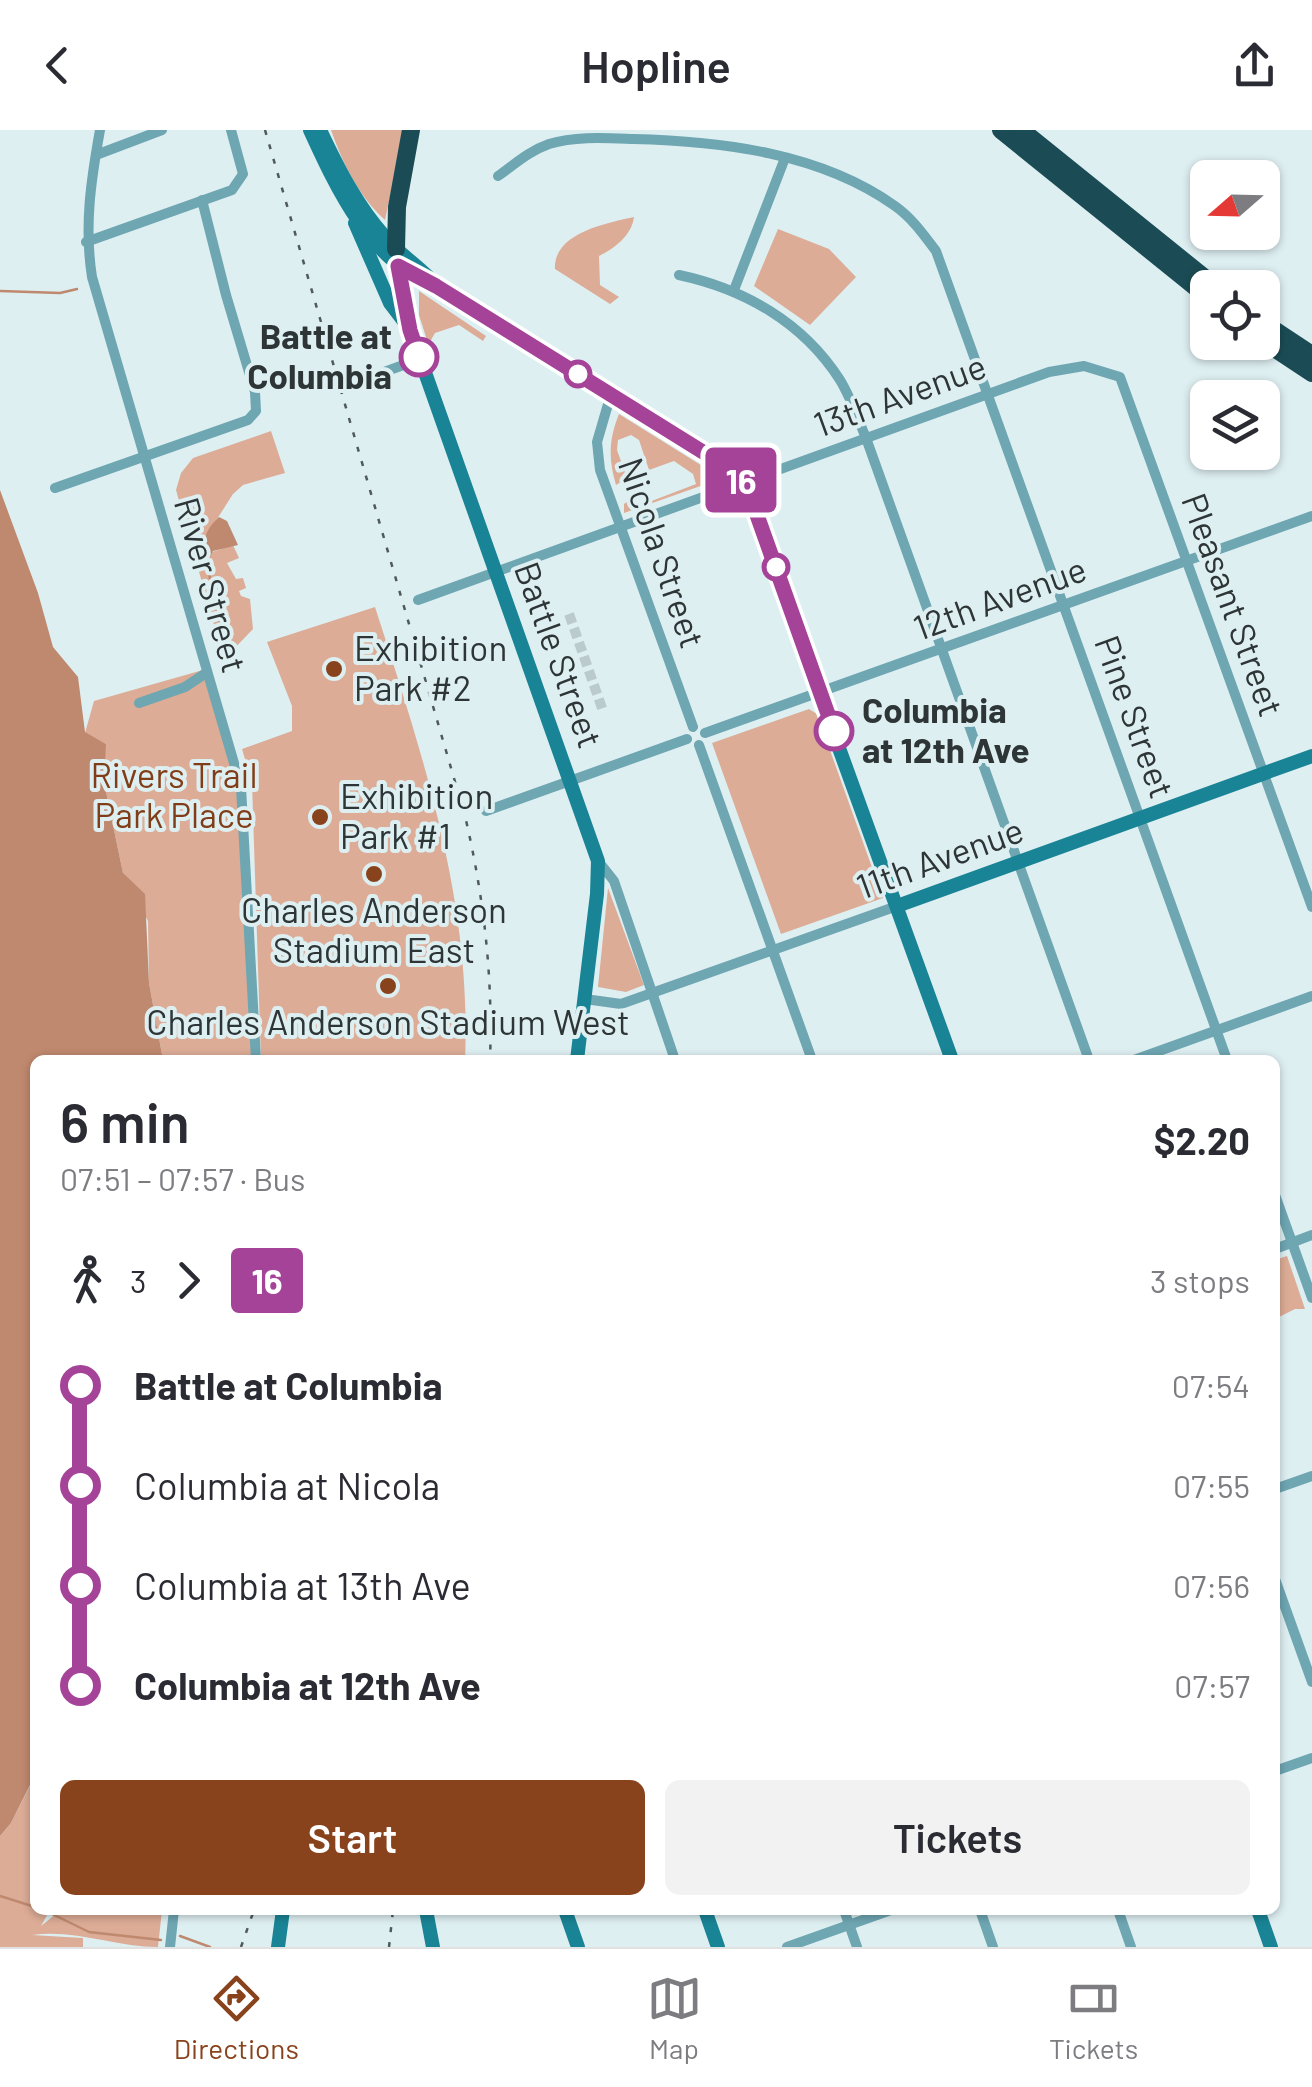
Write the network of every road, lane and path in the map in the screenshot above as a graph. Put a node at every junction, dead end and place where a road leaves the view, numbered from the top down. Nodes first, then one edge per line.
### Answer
1 (100, 130) edge
2 (162, 130) edge
3 (231, 130) edge
4 (310, 130) edge
5 (320, 130) edge
6 (411, 130) edge
7 (991, 130) edge
8 (1001, 130) edge
9 (1021, 130) edge
10 (1041, 130) edge
11 (96, 154) junction
12 (785, 158) junction
13 (498, 176) dead end
14 (1060, 178) junction
15 (202, 200) junction
16 (345, 200) junction
17 (1134, 221) junction
18 (86, 242) junction
19 (397, 257) junction
20 (1195, 270) edge
21 (679, 275) dead end
22 (1190, 282) edge
23 (734, 290) junction
24 (410, 330) junction
25 (1280, 334) edge
26 (1280, 352) edge
27 (1312, 355) edge
28 (420, 359) junction
29 (1312, 373) edge
30 (1120, 377) joint
31 (362, 380) dead end
32 (989, 393) junction
33 (611, 394) junction
34 (866, 438) junction
35 (144, 456) junction
36 (743, 483) junction
37 (55, 488) dead end
38 (1312, 516) edge
39 (620, 528) junction
40 (1186, 561) junction
41 (496, 570) junction
42 (418, 600) dead end
43 (1064, 605) junction
44 (942, 649) junction
45 (206, 674) junction
46 (820, 692) junction
47 (140, 702) dead end
48 (693, 727) junction
49 (706, 733) junction
50 (688, 739) junction
51 (699, 746) junction
52 (1312, 756) edge
53 (1264, 774) junction
54 (572, 780) junction
55 (486, 811) dead end
56 (1141, 818) junction
57 (598, 862) junction
58 (1017, 863) junction
59 (897, 906) junction
60 (1312, 907) edge
61 (772, 950) junction
62 (650, 992) junction
63 (1312, 996) edge
64 (586, 999) junction
65 (1216, 1030) junction
66 (256, 1055) edge
67 (579, 1055) edge
68 (673, 1055) edge
69 (810, 1055) edge
70 (950, 1055) edge
71 (1087, 1055) edge
72 (1148, 1055) edge
73 (1225, 1055) edge
74 (1280, 1209) edge
75 (1312, 1235) edge
76 (1292, 1242) junction
77 (1280, 1246) edge
78 (1312, 1298) edge
79 (1312, 1476) edge
80 (1280, 1487) edge
81 (1280, 1594) edge
82 (1312, 1682) edge
83 (1312, 1758) edge
84 (1280, 1769) edge
85 (173, 1915) edge
86 (282, 1915) edge
87 (427, 1915) edge
88 (567, 1915) edge
89 (706, 1915) edge
90 (846, 1915) edge
91 (877, 1915) edge
92 (982, 1915) edge
93 (1120, 1915) edge
94 (1260, 1915) edge
95 (849, 1925) junction
96 (1271, 1944) edge
97 (170, 1947) edge
98 (278, 1947) edge
99 (433, 1947) edge
100 (578, 1947) edge
101 (718, 1947) edge
102 (787, 1947) edge
103 (857, 1947) edge
104 (993, 1947) edge
105 (1132, 1947) edge

1 - 11 street, River Street
2 - 11 street
3 - 15 street
4 - 16 main road
5 - 19 main road, Battle Street
6 - 19 highway
7 - 14 highway
8 - 14 highway
9 - 17 highway
10 - 17 highway
11 - 18 street, River Street
12 - 13 street, Pine Street
12 - 23 street
12 - 32 street, Pine Street
14 - 22 highway
15 - 18 street
15 - 35 street
16 - 19 main road
16 - 24 main road
17 - 20 highway
18 - 35 street, River Street
19 - 24 main road, Battle Street
19 - 33 main road
21 - 23 street
23 - 34 street
24 - 28 main road, Battle Street
25 - 27 highway
26 - 29 highway
28 - 31 street
28 - 41 main road, Battle Street
30 - 32 street, 13th Avenue
30 - 40 street, Pleasant Street
32 - 34 street, 13th Avenue
32 - 43 street, Pine Street
33 - 36 main road
33 - 39 street, Nicola Street
34 - 36 street, 13th Avenue
34 - 44 street
35 - 37 street
35 - 45 street, River Street
36 - 39 street, 13th Avenue
36 - 46 main road
38 - 40 street, 12th Avenue
39 - 41 street, 13th Avenue
39 - 48 street, Nicola Street
40 - 43 street, 12th Avenue
40 - 53 street, Pleasant Street
41 - 42 street, 13th Avenue
41 - 54 main road, Battle Street
43 - 44 street, 12th Avenue
43 - 56 street, Pine Street
44 - 46 street, 12th Avenue
44 - 58 street
45 - 47 street
45 - 66 street, River Street
46 - 49 street, 12th Avenue
46 - 59 main road
48 - 49 street
48 - 50 street
49 - 51 street
50 - 51 street
50 - 54 street
51 - 61 street
52 - 53 main road, 11th Avenue
53 - 56 main road, 11th Avenue
53 - 60 street, Pleasant Street
54 - 55 street
54 - 57 main road, Battle Street
56 - 58 main road, 11th Avenue
56 - 65 street, Pine Street
57 - 62 street, Battle Street
57 - 64 main road
58 - 59 main road, 11th Avenue
58 - 71 street
59 - 61 street, 11th Avenue
59 - 70 main road
61 - 62 street, 11th Avenue
61 - 69 street
62 - 64 street, 11th Avenue
62 - 68 street, Battle Street
63 - 65 street
64 - 67 main road
65 - 72 street
65 - 73 street, Pine Street
74 - 76 street
75 - 76 street
76 - 77 street
76 - 78 street
79 - 80 street
81 - 82 street
83 - 84 street
85 - 97 street
86 - 98 main road
87 - 99 main road
88 - 100 main road
89 - 101 main road
90 - 95 street
91 - 95 street
92 - 104 street
93 - 105 street
94 - 96 main road
95 - 102 street
95 - 103 street

